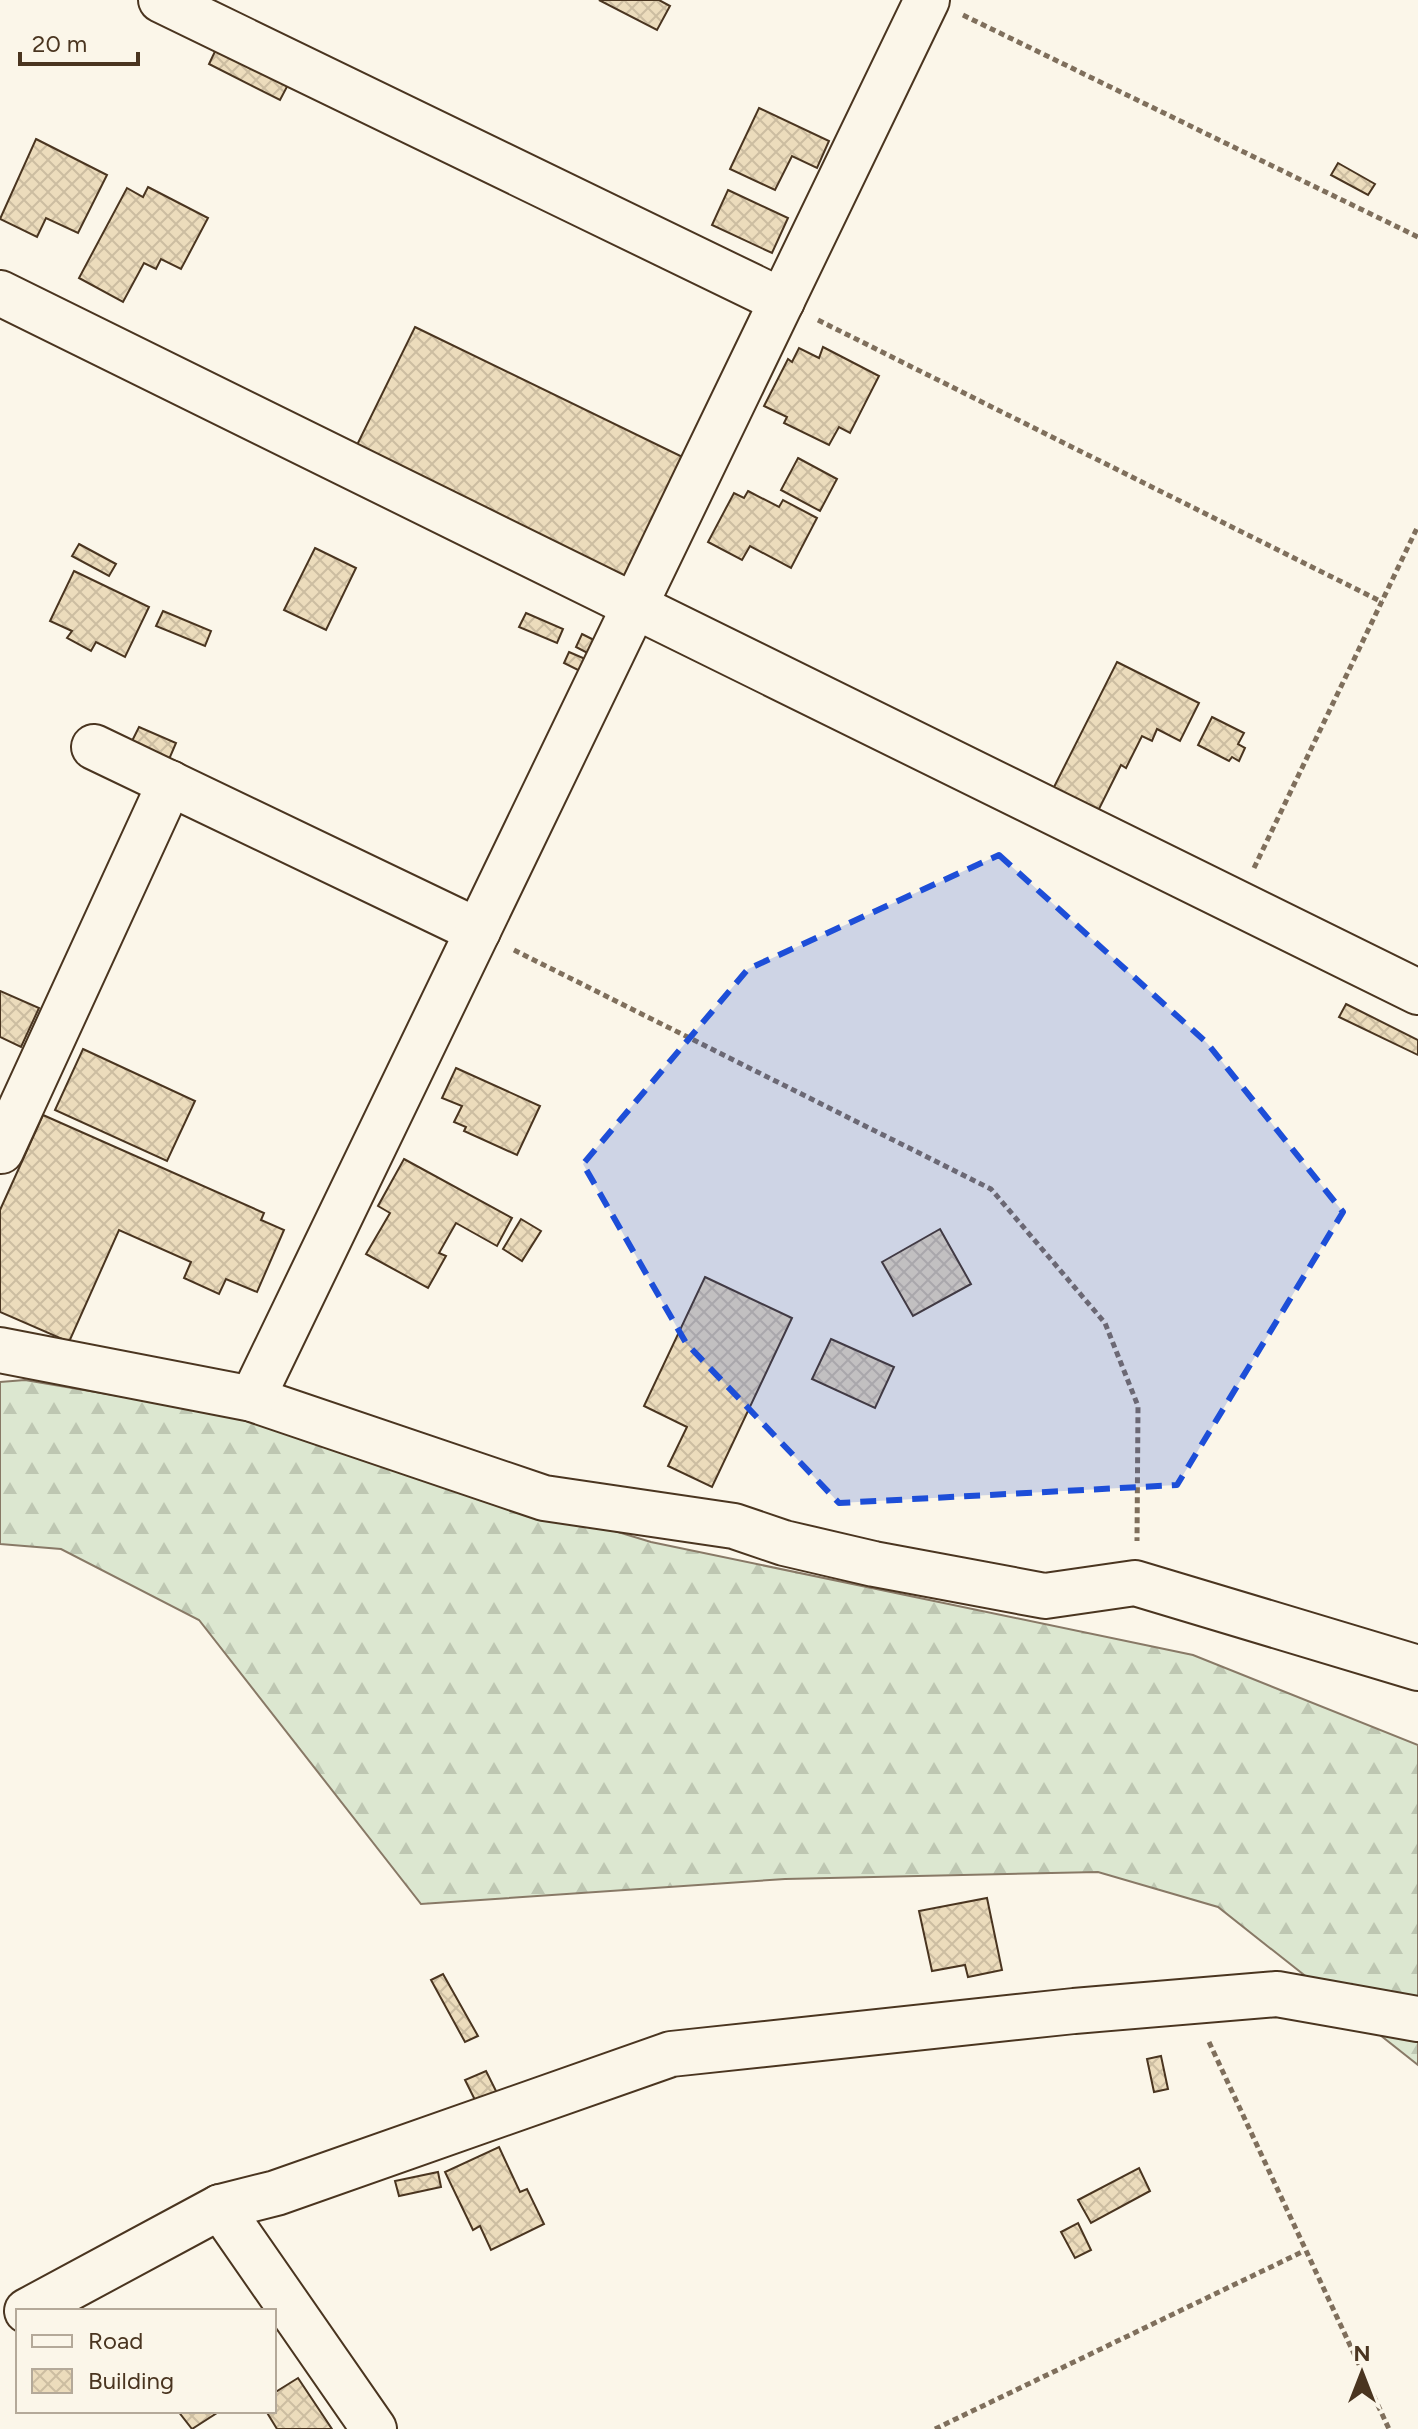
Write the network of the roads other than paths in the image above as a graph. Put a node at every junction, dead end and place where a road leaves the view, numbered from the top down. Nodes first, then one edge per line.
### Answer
1 (161, 0) edge
2 (944, 7) edge
3 (0, 293) edge
4 (782, 301) junction
5 (635, 606) junction
6 (94, 747) dead end
7 (170, 783) junction
8 (478, 931) junction
9 (1418, 992) edge
10 (1, 1151) edge
11 (0, 1350) edge
12 (252, 1399) junction
13 (1418, 1668) edge
14 (1418, 2019) edge
15 (220, 2207) junction
16 (31, 2309) edge
17 (374, 2429) edge

1 - 4 street
2 - 4 street
3 - 5 street
4 - 5 street
5 - 8 street
5 - 9 street
6 - 7 street
7 - 8 street
7 - 10 street
8 - 12 street
11 - 12 street
12 - 13 street
14 - 15 street
15 - 16 street
15 - 17 street

